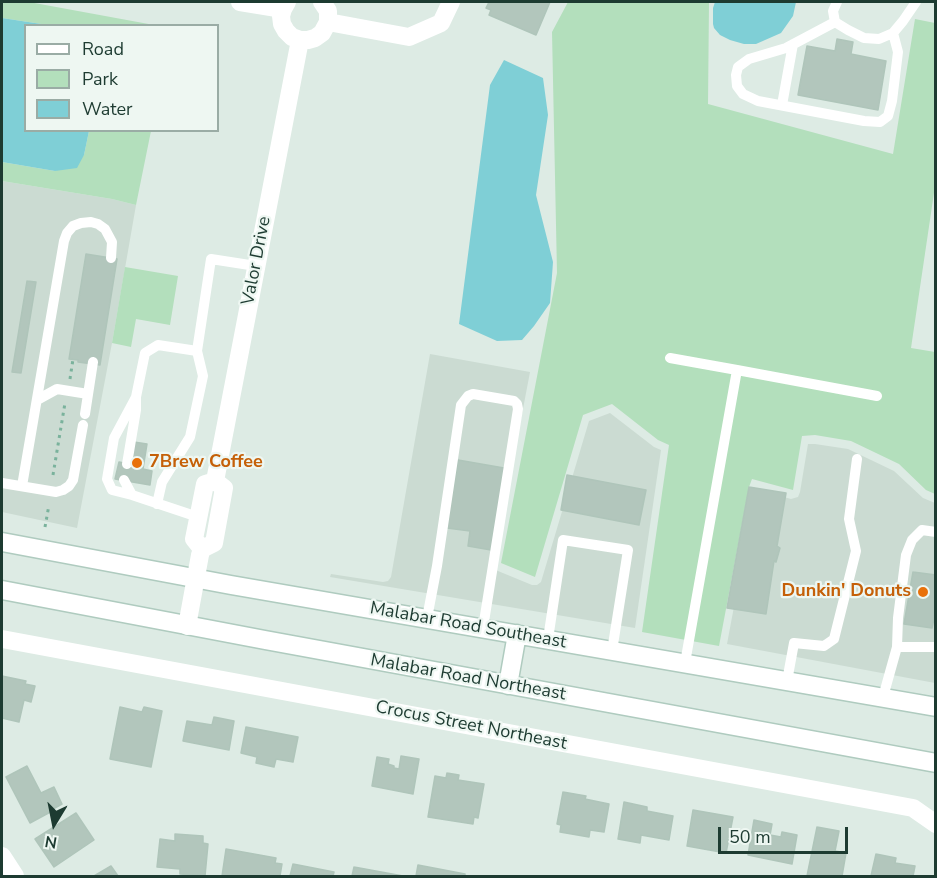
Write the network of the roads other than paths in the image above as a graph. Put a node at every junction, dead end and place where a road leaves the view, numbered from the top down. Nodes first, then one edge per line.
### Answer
1 (240, 2) edge
2 (322, 2) edge
3 (451, 2) edge
4 (837, 2) edge
5 (916, 2) edge
6 (285, 5) edge
7 (328, 22) junction
8 (836, 22) junction
9 (893, 33) junction
10 (300, 40) junction
11 (793, 44) junction
12 (782, 105) junction
13 (111, 258) dead end
14 (256, 266) junction
15 (197, 351) junction
16 (670, 358) dead end
17 (93, 362) dead end
18 (737, 370) junction
19 (88, 394) junction
20 (877, 396) dead end
21 (136, 397) junction
22 (37, 400) junction
23 (85, 414) dead end
24 (82, 425) dead end
25 (856, 459) dead end
26 (127, 464) dead end
27 (124, 480) dead end
28 (215, 481) junction
29 (2, 483) edge
30 (22, 486) junction
31 (132, 495) junction
32 (158, 504) junction
33 (198, 517) junction
34 (936, 532) edge
35 (2, 543) edge
36 (202, 549) junction
37 (196, 578) junction
38 (2, 590) edge
39 (427, 618) junction
40 (188, 626) junction
41 (483, 628) junction
42 (517, 634) junction
43 (2, 639) edge
44 (548, 639) junction
45 (897, 647) junction
46 (936, 647) edge
47 (612, 651) junction
48 (685, 663) junction
49 (787, 681) junction
50 (508, 685) junction
51 (883, 697) junction
52 (936, 706) edge
53 (936, 763) edge
54 (936, 824) edge
55 (2, 856) edge
56 (15, 876) edge

1 - 6 main road
2 - 7 main road
3 - 7 main road
4 - 8 lane
5 - 9 lane
6 - 10 main road
7 - 10 main road
8 - 9 lane
8 - 11 lane
9 - 12 lane
10 - 14 main road, Valor Drive
11 - 12 lane
11 - 12 lane
13 - 22 lane
14 - 15 lane
14 - 28 main road, Valor Drive
15 - 21 lane
15 - 32 lane
16 - 18 lane
17 - 19 lane
18 - 20 lane
18 - 48 lane
19 - 22 lane
19 - 23 lane
21 - 26 lane
21 - 31 lane
22 - 30 lane
24 - 30 lane
25 - 49 lane
27 - 31 lane
28 - 33 main road, Valor Drive
28 - 36 main road, Valor Drive
29 - 30 lane
31 - 32 lane
32 - 33 lane
33 - 36 main road, Valor Drive
34 - 45 lane
35 - 37 main road, Malabar Road Southeast
36 - 37 main road, Valor Drive
37 - 39 main road, Malabar Road Southeast
37 - 40 main road, Valor Drive
38 - 40 main road, Malabar Road Northeast
39 - 41 main road, Malabar Road Southeast
39 - 41 lane
40 - 50 main road, Malabar Road Northeast
41 - 42 main road, Malabar Road Southeast
42 - 44 main road, Malabar Road Southeast
42 - 50 main road
43 - 54 main road, Crocus Street Northeast
44 - 47 main road, Malabar Road Southeast
44 - 47 lane
45 - 46 lane
45 - 51 lane
47 - 48 main road, Malabar Road Southeast
48 - 49 main road, Malabar Road Southeast
49 - 51 main road, Malabar Road Southeast
50 - 53 main road, Malabar Road Northeast
51 - 52 main road, Malabar Road Southeast
55 - 56 main road

